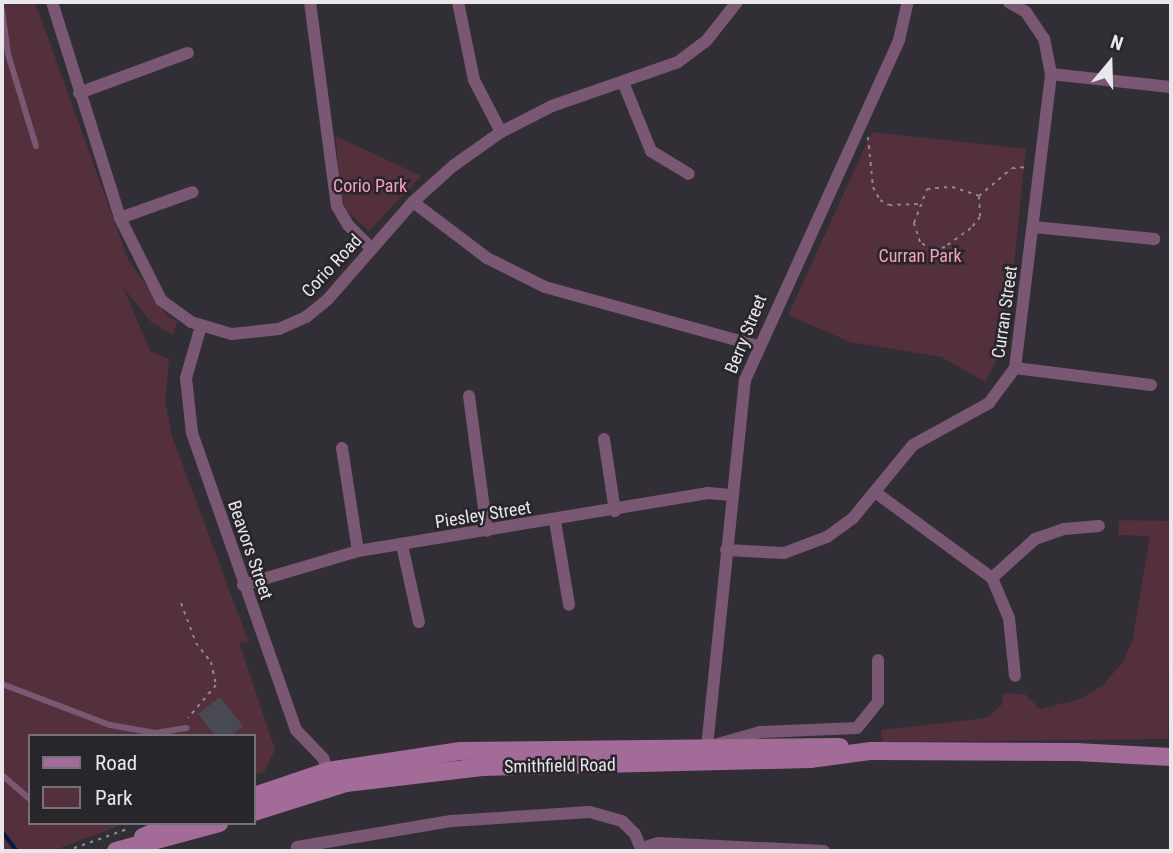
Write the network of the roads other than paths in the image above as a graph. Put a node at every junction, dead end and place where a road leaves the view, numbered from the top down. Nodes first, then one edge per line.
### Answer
1 (52, 2) edge
2 (310, 2) edge
3 (458, 2) edge
4 (737, 2) edge
5 (908, 2) edge
6 (1009, 2) edge
7 (2, 10) edge
8 (188, 53) dead end
9 (1051, 75) junction
10 (623, 82) junction
11 (1170, 87) edge
12 (79, 93) junction
13 (501, 132) junction
14 (36, 146) dead end
15 (689, 174) dead end
16 (193, 192) dead end
17 (413, 202) junction
18 (120, 218) junction
19 (1034, 228) junction
20 (1154, 239) dead end
21 (372, 249) junction
22 (201, 326) junction
23 (758, 346) junction
24 (1015, 368) junction
25 (1151, 385) dead end
26 (469, 396) dead end
27 (604, 439) dead end
28 (342, 448) dead end
29 (875, 492) junction
30 (731, 495) junction
31 (615, 511) junction
32 (555, 522) junction
33 (1100, 526) dead end
34 (487, 531) junction
35 (402, 545) junction
36 (726, 550) junction
37 (358, 551) junction
38 (992, 578) junction
39 (243, 585) junction
40 (569, 605) dead end
41 (419, 622) dead end
42 (878, 660) dead end
43 (1015, 676) dead end
44 (2, 684) edge
45 (187, 728) road end
46 (851, 739) junction
47 (707, 747) junction
48 (872, 751) junction
49 (1171, 758) edge
50 (820, 759) junction
51 (601, 765) junction
52 (482, 767) junction
53 (328, 771) junction
54 (2, 775) edge
55 (256, 795) edge
56 (28, 797) edge
57 (256, 805) edge
58 (256, 811) edge
59 (171, 825) edge
60 (211, 825) edge
61 (297, 847) dead end
62 (642, 849) edge
63 (113, 851) edge
64 (824, 851) edge

1 - 12 street, Corio Road
2 - 21 street
3 - 13 street
4 - 10 street, Corio Road
5 - 23 street, Berry Street
6 - 9 street, Curran Street
7 - 14 lane
8 - 12 street
9 - 11 street
9 - 19 street, Curran Street
10 - 13 street, Corio Road
10 - 15 street
12 - 18 street, Corio Road
13 - 17 street, Corio Road
16 - 18 street
17 - 21 street, Corio Road
17 - 23 street
18 - 22 street, Corio Road
19 - 20 street
19 - 24 street, Curran Street
21 - 22 street, Corio Road
22 - 39 street, Beavors Street
23 - 30 street, Berry Street
24 - 25 street
24 - 29 street, Curran Street
26 - 34 street
27 - 31 street
28 - 37 street
29 - 36 street, Curran Street
29 - 38 street
30 - 31 street, Piesley Street
30 - 36 street, Berry Street
31 - 32 street, Piesley Street
32 - 34 street, Piesley Street
32 - 40 street
33 - 38 street
34 - 35 street, Piesley Street
35 - 37 street, Piesley Street
35 - 41 street
36 - 47 street, Berry Street
37 - 39 street, Piesley Street
38 - 43 street
39 - 53 street, Beavors Street
42 - 46 street
44 - 45 lane
46 - 47 main road, Smithfield Road
46 - 48 main road, Smithfield Road
47 - 50 main road
47 - 51 main road
47 - 53 main road, Smithfield Road
48 - 49 main road, Smithfield Road
48 - 50 main road, Smithfield Road
50 - 51 main road, Smithfield Road
51 - 52 main road, Smithfield Road
52 - 53 main road
52 - 58 main road, Smithfield Road
53 - 55 main road, Smithfield Road
53 - 57 main road
54 - 56 lane
59 - 63 main road
60 - 63 main road
61 - 62 street
62 - 64 street

